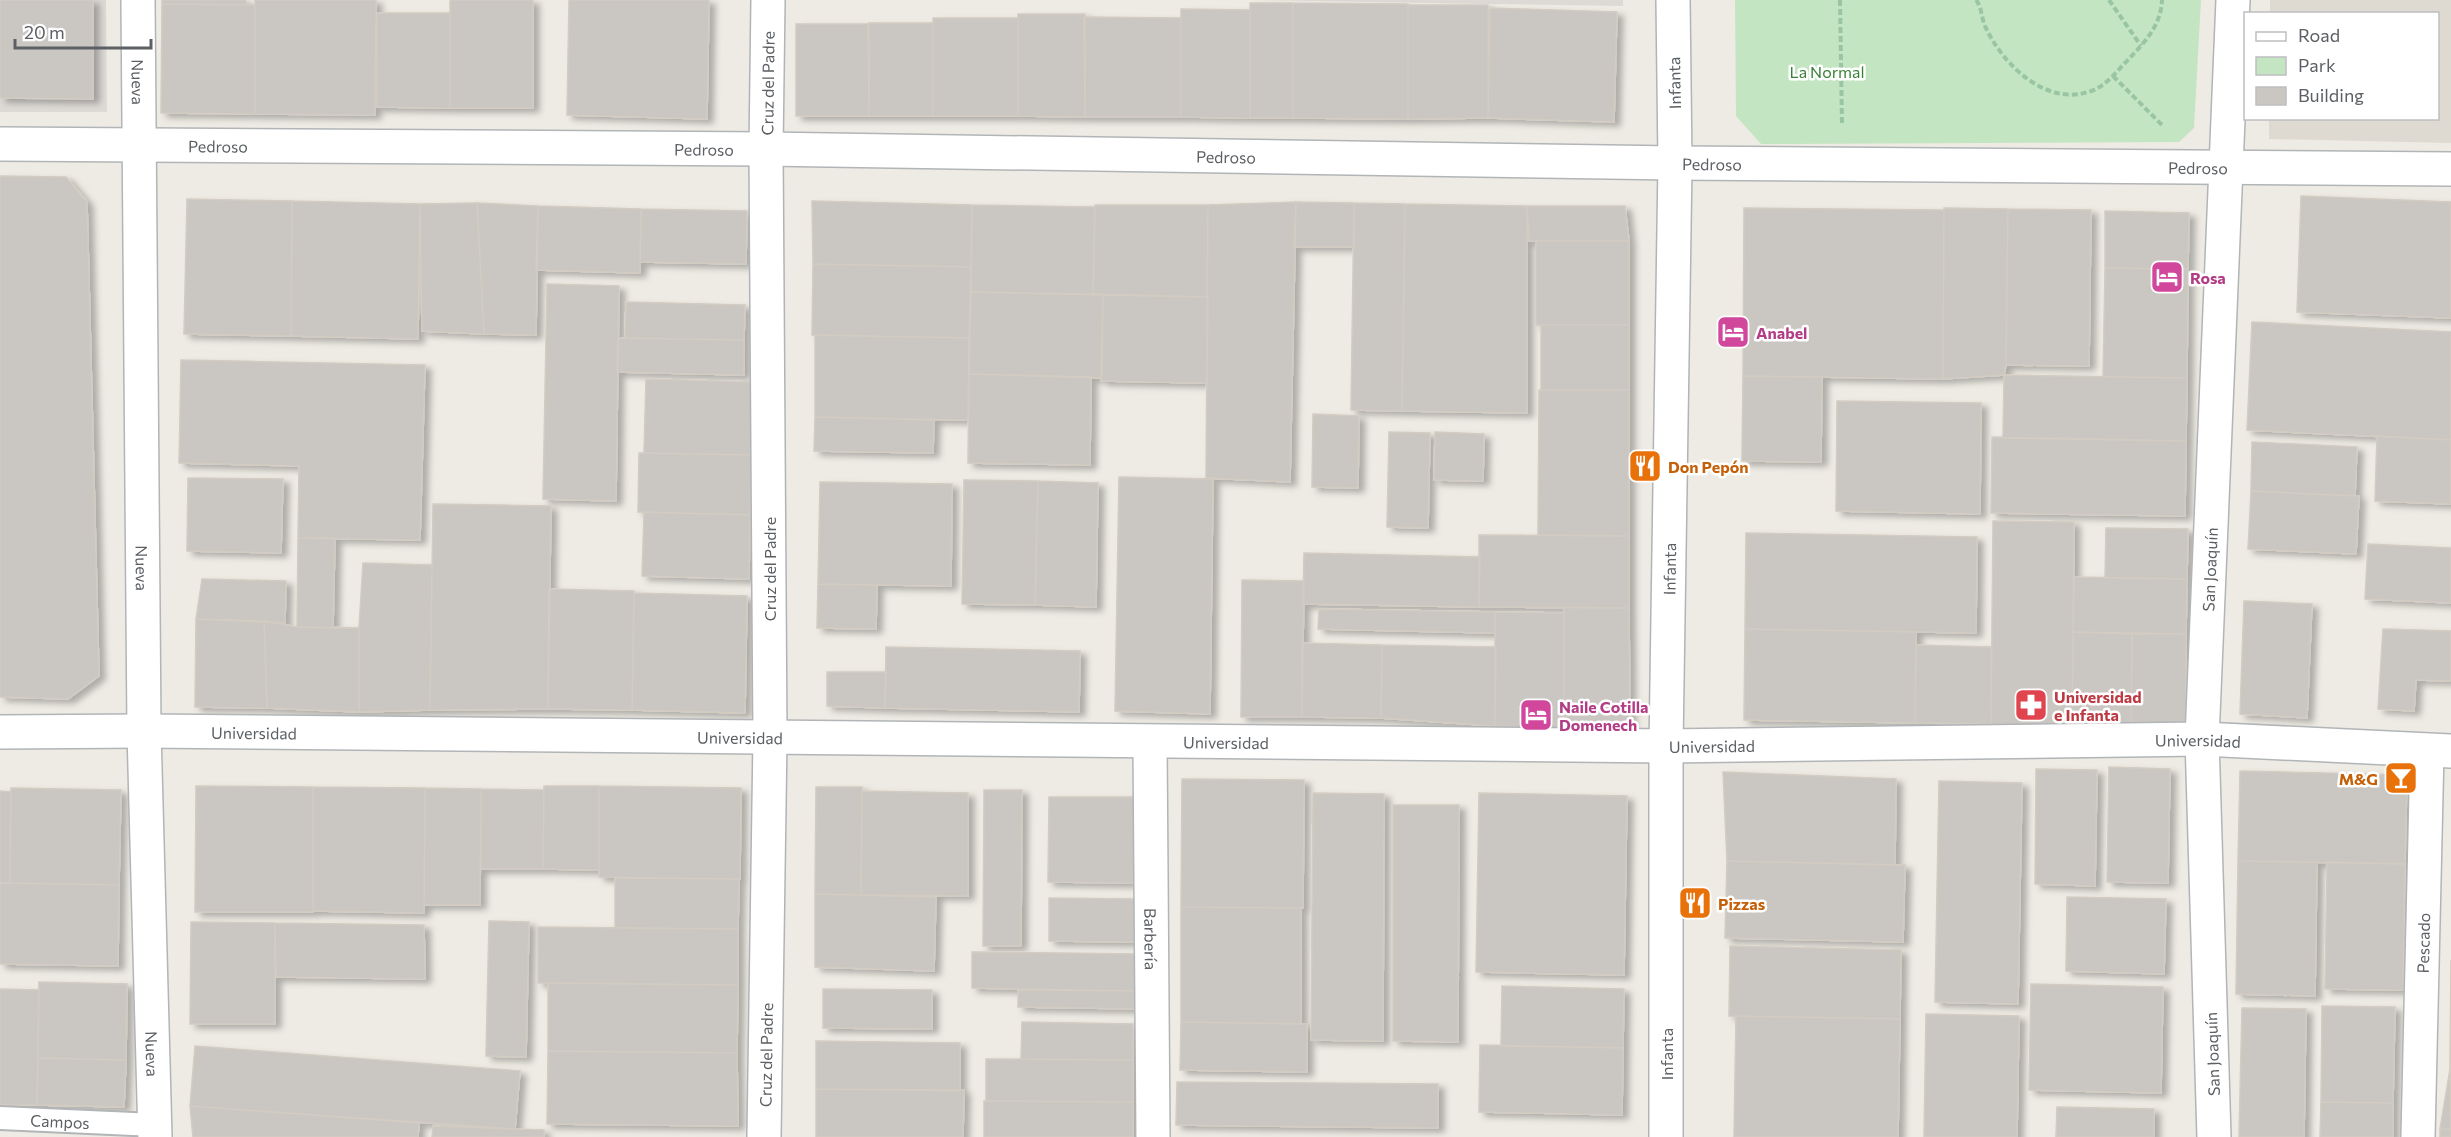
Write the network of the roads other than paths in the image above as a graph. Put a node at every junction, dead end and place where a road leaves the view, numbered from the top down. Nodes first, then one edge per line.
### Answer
1 (138, 0) edge
2 (768, 0) edge
3 (1673, 0) edge
4 (2233, 0) edge
5 (0, 144) edge
6 (140, 145) junction
7 (766, 149) junction
8 (1675, 163) junction
9 (2227, 166) junction
10 (2451, 169) edge
11 (144, 731) junction
12 (0, 732) edge
13 (770, 738) junction
14 (2202, 739) junction
15 (1150, 743) junction
16 (1666, 746) junction
17 (2439, 751) edge
18 (0, 1118) edge
19 (155, 1131) edge
20 (764, 1137) edge
21 (1153, 1137) edge
22 (1666, 1137) edge
23 (2214, 1137) edge
24 (2418, 1137) edge

1 - 6 street, Nueva
2 - 7 street, Cruz del Padre
3 - 8 street, Infanta
4 - 9 street, San Joaquín
5 - 6 street, Pedroso
6 - 7 street, Pedroso
6 - 11 street, Nueva
7 - 8 street, Pedroso
7 - 13 street, Cruz del Padre
8 - 9 street, Pedroso
8 - 16 street, Infanta
9 - 10 street, Pedroso
9 - 14 street, San Joaquín
11 - 12 street, Universidad
11 - 13 street, Universidad
11 - 19 street, Nueva
13 - 15 street, Universidad
13 - 20 street, Cruz del Padre
14 - 16 street, Universidad
14 - 17 street, Universidad
14 - 23 street, San Joaquín
15 - 16 street, Universidad
15 - 21 street, Barbería
16 - 22 street, Infanta
17 - 24 street, Pescado
18 - 19 lane, Campos

